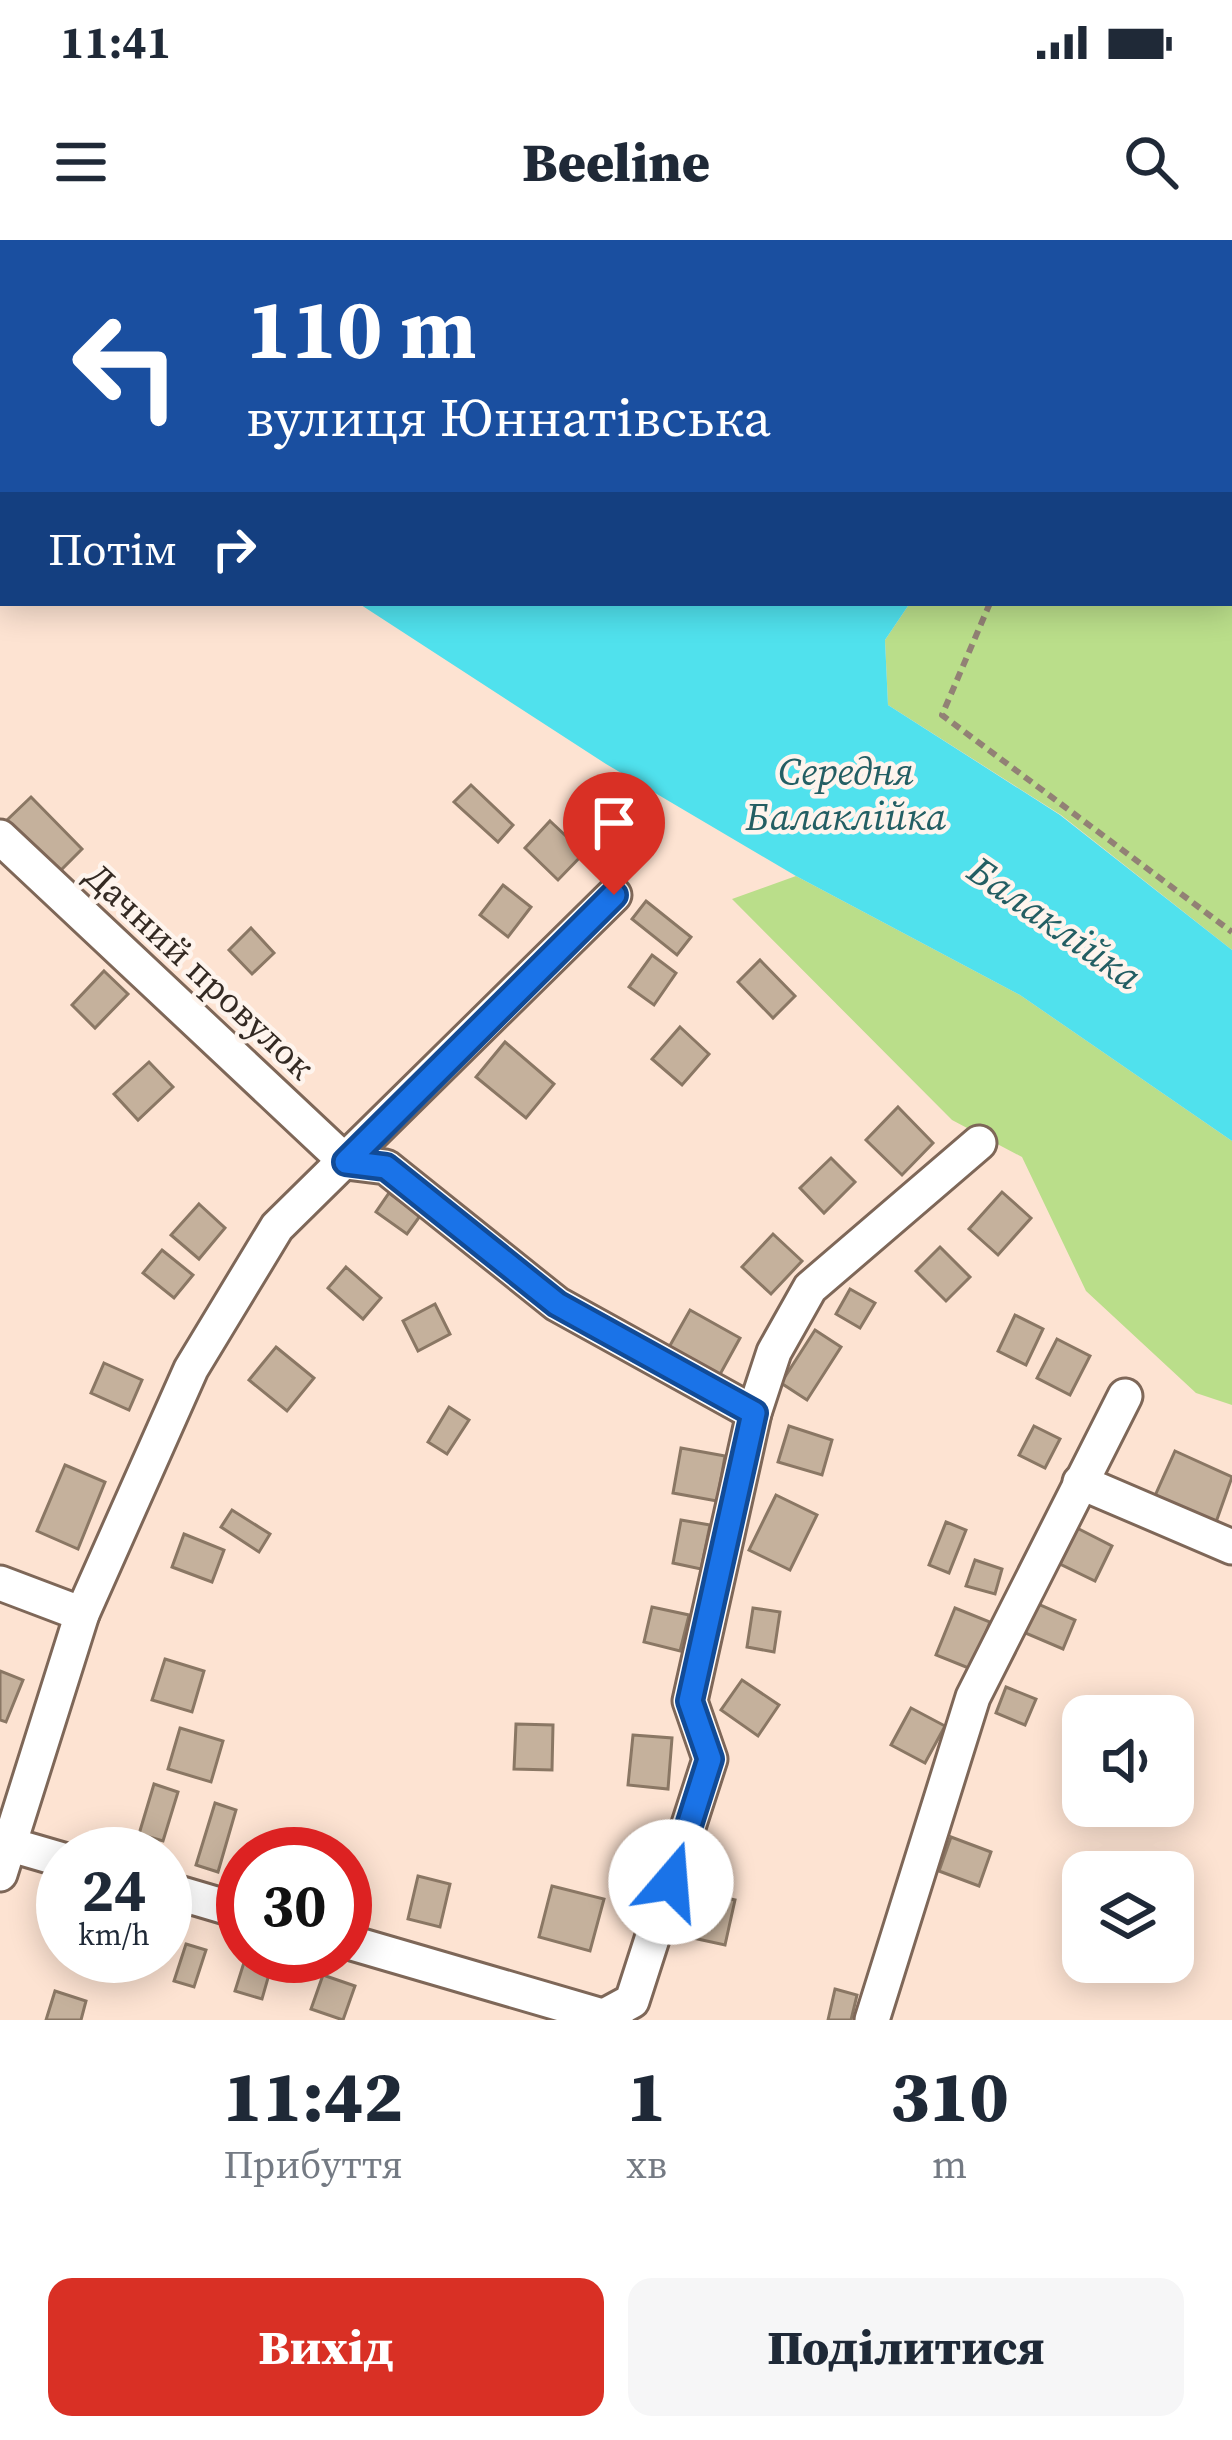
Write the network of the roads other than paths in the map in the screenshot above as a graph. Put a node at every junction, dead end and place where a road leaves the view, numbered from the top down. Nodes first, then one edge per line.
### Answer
1 (0, 837) edge
2 (614, 895) dead end
3 (979, 1143) dead end
4 (346, 1162) junction
5 (1125, 1396) dead end
6 (754, 1413) junction
7 (1080, 1482) junction
8 (1232, 1546) edge
9 (0, 1583) edge
10 (82, 1614) junction
11 (4, 1859) edge
12 (36, 1860) edge
13 (372, 1949) edge
14 (605, 2018) edge
15 (872, 2020) edge

1 - 4 street, Дачний провулок
2 - 4 street
3 - 6 street
4 - 6 street
4 - 10 street
5 - 7 street
6 - 14 street
7 - 8 street
7 - 15 street
9 - 10 street
10 - 11 street
11 - 12 street
13 - 14 street

